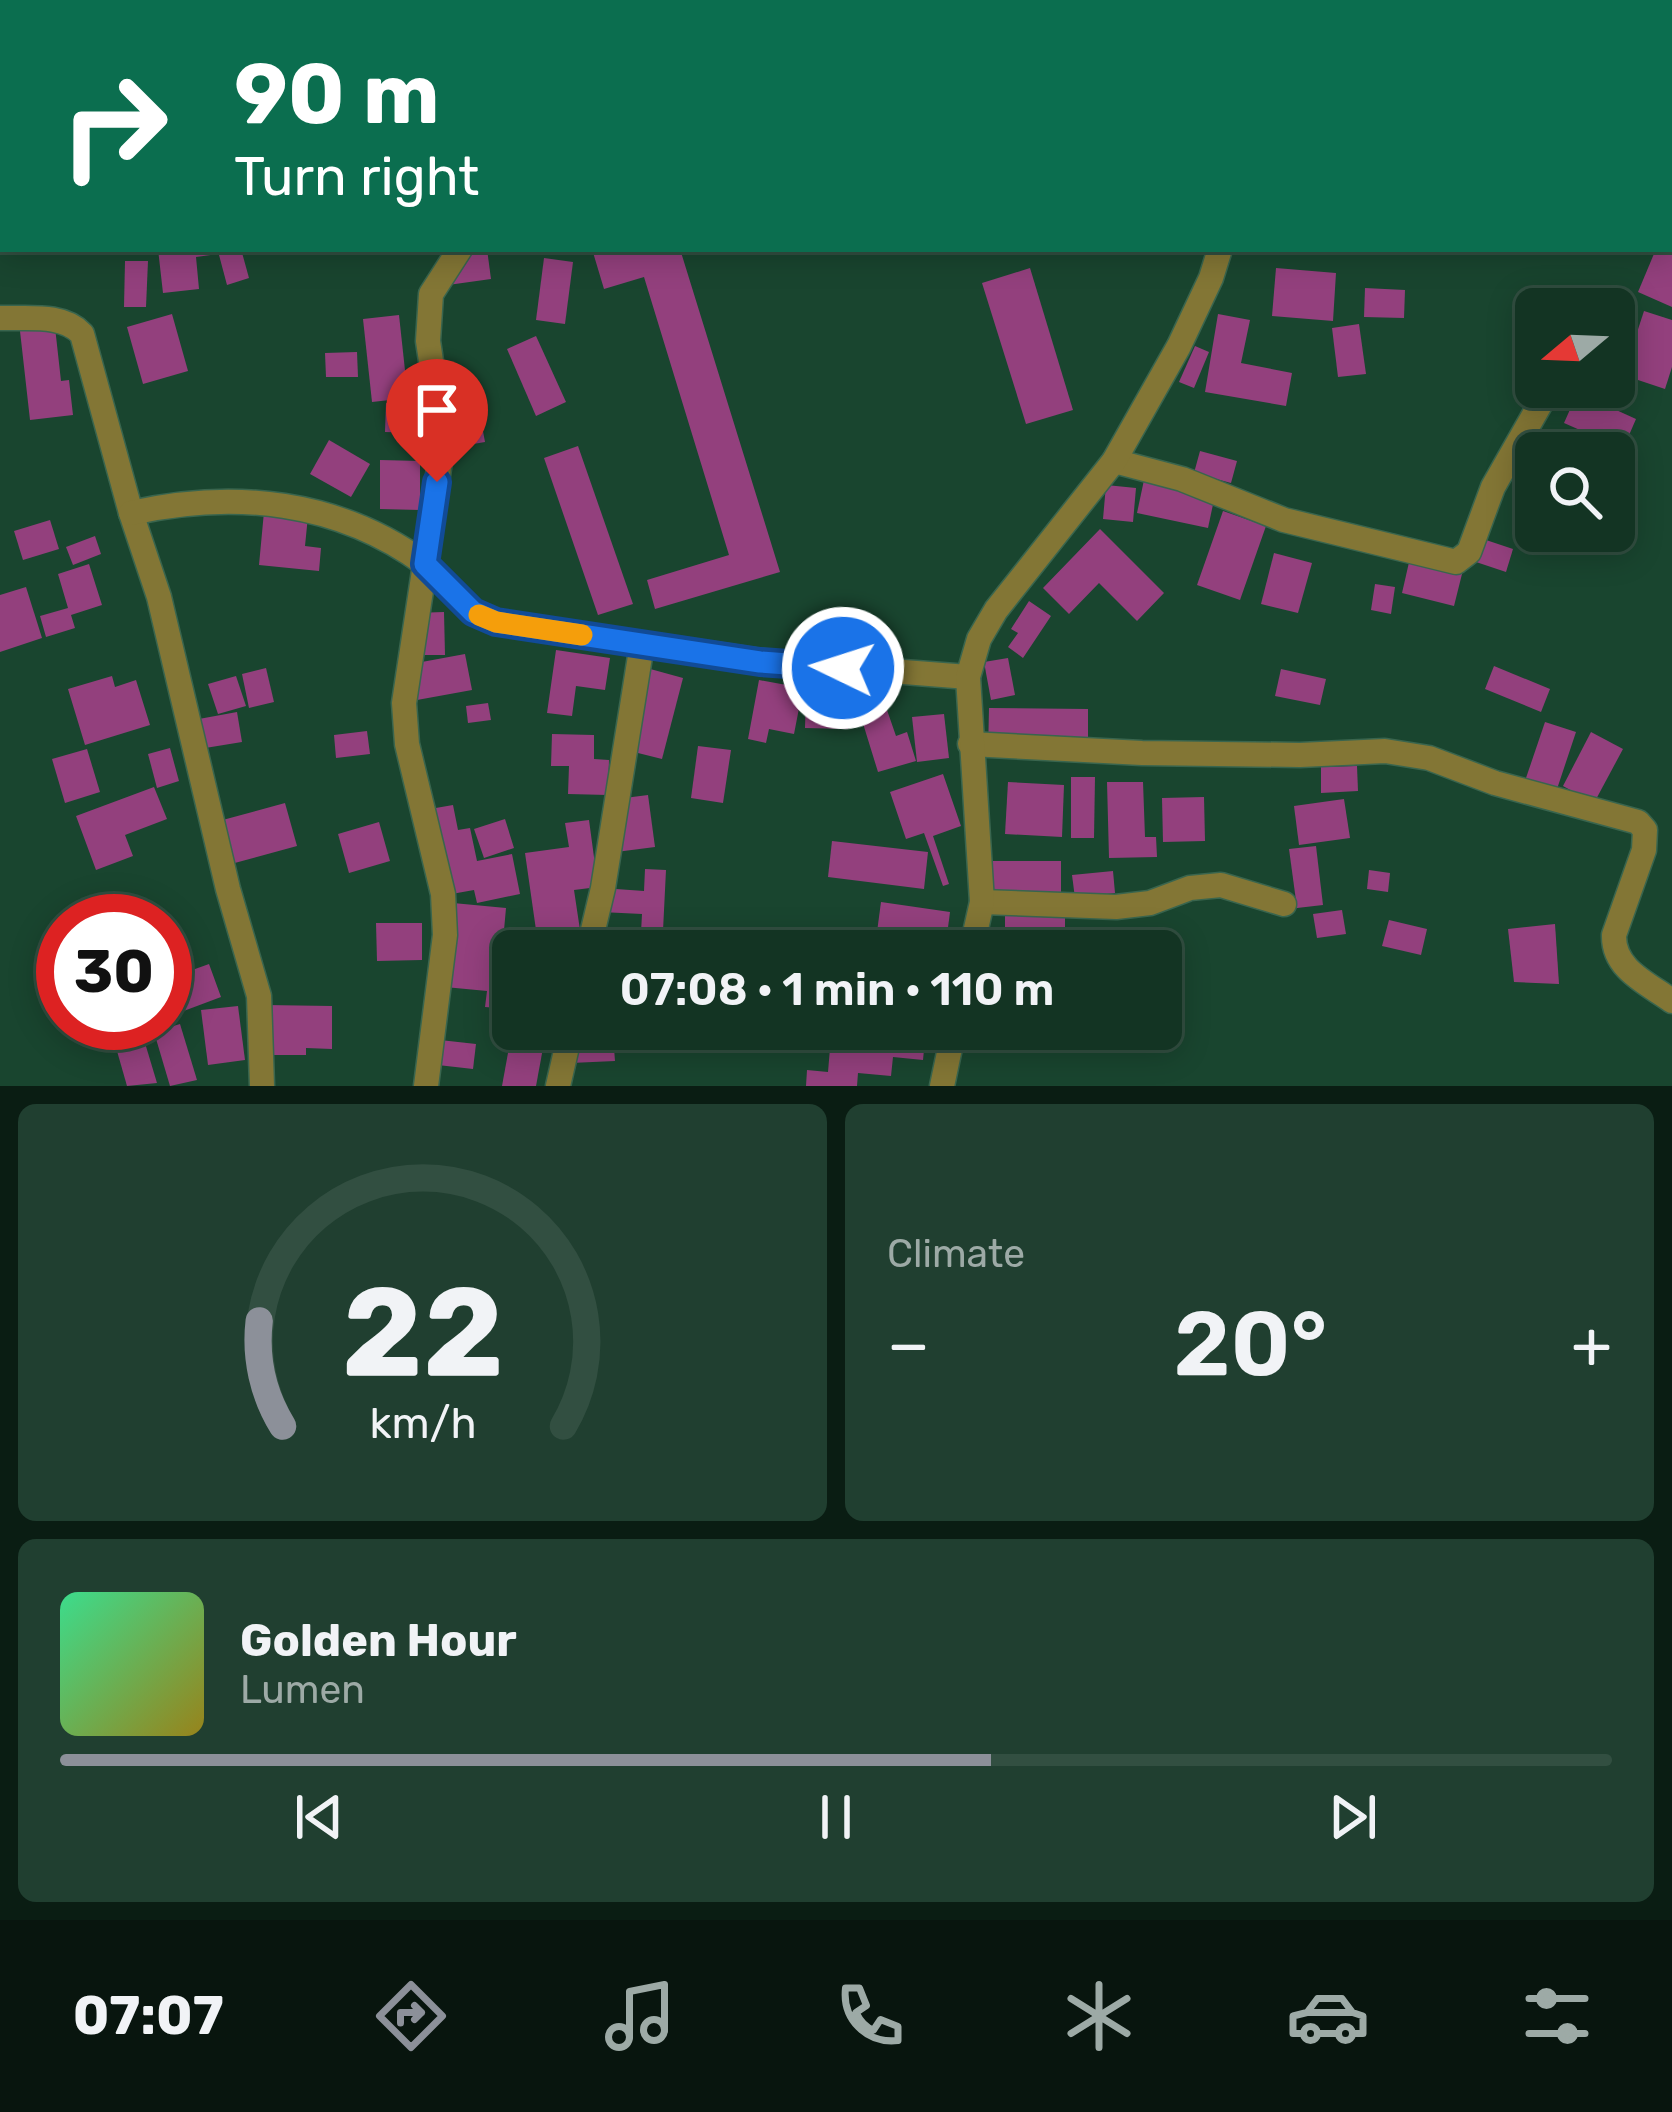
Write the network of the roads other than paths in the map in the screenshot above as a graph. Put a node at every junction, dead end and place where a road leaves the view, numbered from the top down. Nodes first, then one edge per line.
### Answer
1 (458, 252) edge
2 (1219, 252) edge
3 (0, 318) edge
4 (1538, 408) edge
5 (1114, 461) junction
6 (131, 513) junction
7 (425, 564) junction
8 (642, 644) junction
9 (968, 677) junction
10 (970, 743) junction
11 (982, 902) junction
12 (1284, 904) dead end
13 (594, 930) edge
14 (976, 930) edge
15 (1672, 1001) edge
16 (566, 1050) edge
17 (950, 1050) edge
18 (262, 1086) edge
19 (426, 1086) edge
20 (558, 1086) edge
21 (942, 1086) edge

1 - 7 street
2 - 5 street
3 - 6 street
4 - 5 street
5 - 9 street
6 - 7 street
6 - 18 street
7 - 8 street
7 - 19 street
8 - 9 street
8 - 13 street
9 - 10 street
10 - 11 street
10 - 15 street
11 - 12 street
11 - 14 street
16 - 20 street
17 - 21 street

